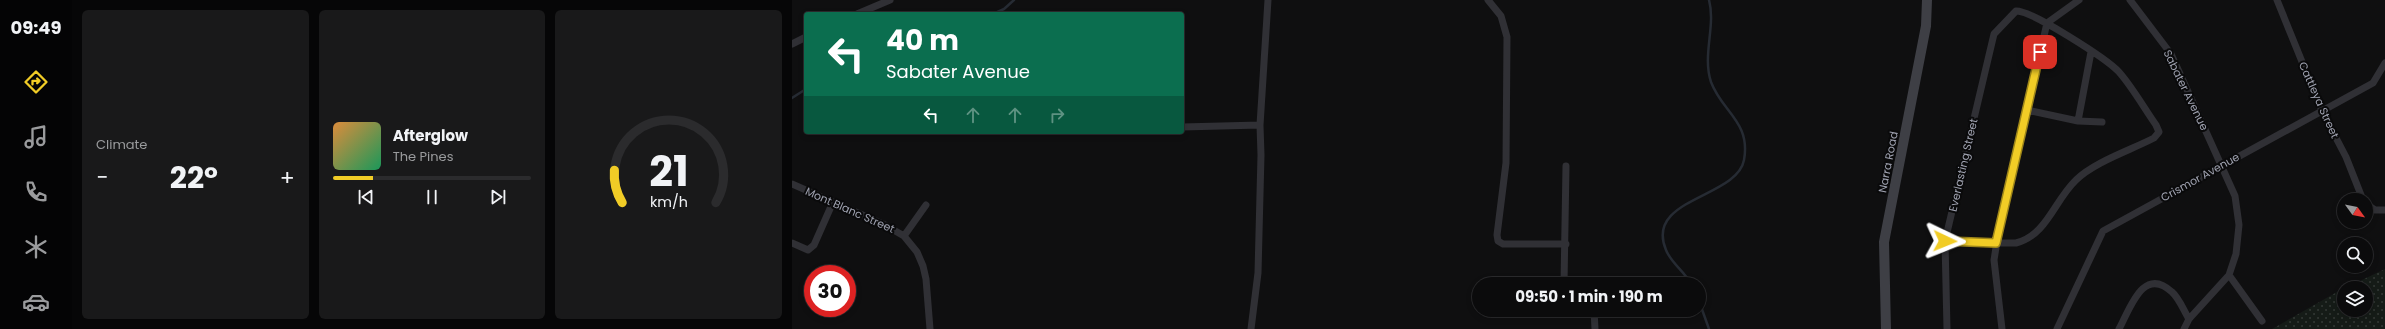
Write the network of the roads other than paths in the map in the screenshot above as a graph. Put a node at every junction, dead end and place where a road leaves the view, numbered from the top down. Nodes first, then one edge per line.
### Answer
1 (890, 0) edge
2 (1268, 0) edge
3 (1488, 0) edge
4 (1927, 0) edge
5 (2079, 0) edge
6 (2130, 0) edge
7 (2277, 0) edge
8 (862, 12) edge
9 (2047, 23) junction
10 (804, 38) edge
11 (792, 44) edge
12 (2091, 52) junction
13 (2385, 63) edge
14 (2027, 110) junction
15 (2322, 111) junction
16 (2078, 121) junction
17 (2102, 122) dead end
18 (1260, 126) junction
19 (1184, 127) edge
20 (2221, 164) junction
21 (1566, 166) dead end
22 (792, 184) edge
23 (2360, 193) edge
24 (833, 202) junction
25 (926, 205) dead end
26 (2373, 209) edge
27 (2385, 210) edge
28 (904, 236) junction
29 (1945, 241) junction
30 (792, 243) edge
31 (1996, 243) junction
32 (1566, 244) junction
33 (2229, 275) junction
34 (1564, 277) edge
35 (1594, 317) edge
36 (2189, 318) junction
37 (2262, 321) dead end
38 (930, 329) edge
39 (1251, 329) edge
40 (1594, 329) edge
41 (1886, 329) edge
42 (1947, 329) edge
43 (2002, 329) edge
44 (2057, 329) edge
45 (2119, 329) edge
46 (2184, 329) edge

1 - 8 street
2 - 18 street
3 - 32 street
4 - 41 street, Narra Road
5 - 9 street
6 - 20 street, Sabater Avenue
7 - 15 street, Cattleya Street
9 - 12 street
9 - 14 street
9 - 29 street, Everlasting Street
10 - 11 street
12 - 16 street
12 - 31 street
13 - 15 street, Crismor Avenue
14 - 16 street
14 - 31 street
15 - 20 street, Crismor Avenue
15 - 23 street, Cattleya Street
16 - 17 street
18 - 19 street
18 - 39 street
20 - 33 street, Sabater Avenue
20 - 44 street, Crismor Avenue
21 - 32 street
22 - 24 street, Mont Blanc Street
24 - 28 street, Mont Blanc Street
24 - 30 street
25 - 28 street
26 - 27 street
28 - 38 street, Mont Blanc Street
29 - 31 street
29 - 42 street, Everlasting Street
31 - 43 street
32 - 34 street
33 - 36 street
33 - 37 street
35 - 40 street
36 - 45 street
36 - 46 street

